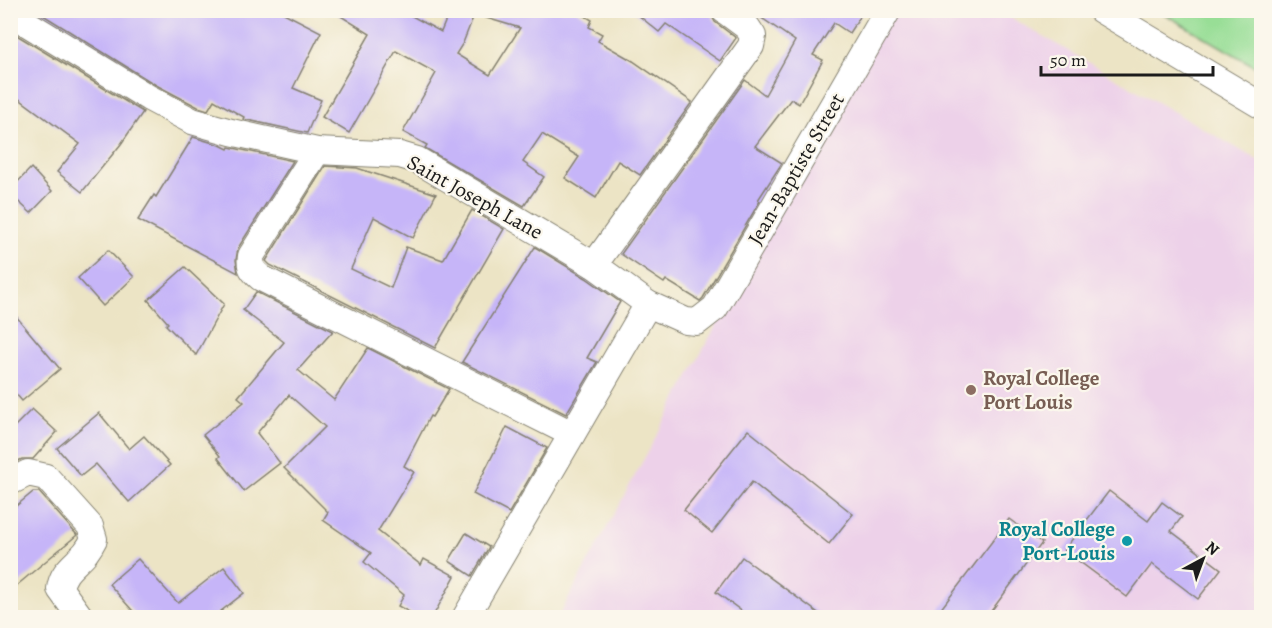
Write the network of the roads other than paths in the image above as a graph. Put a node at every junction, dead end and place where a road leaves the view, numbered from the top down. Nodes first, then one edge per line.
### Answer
1 (724, 10) edge
2 (888, 10) edge
3 (1101, 10) edge
4 (10, 13) edge
5 (1262, 106) edge
6 (317, 151) junction
7 (594, 265) junction
8 (648, 304) junction
9 (697, 322) joint
10 (572, 434) junction
11 (10, 482) edge
12 (81, 618) edge
13 (465, 618) edge

1 - 7 street
2 - 9 street, Jean-Baptiste Street
3 - 5 street
4 - 6 street, Saint Joseph Lane
6 - 7 street, Saint Joseph Lane
6 - 10 street
7 - 8 street, Saint Joseph Lane
8 - 9 street, Saint Joseph Lane
8 - 10 street
10 - 13 street
11 - 12 street

